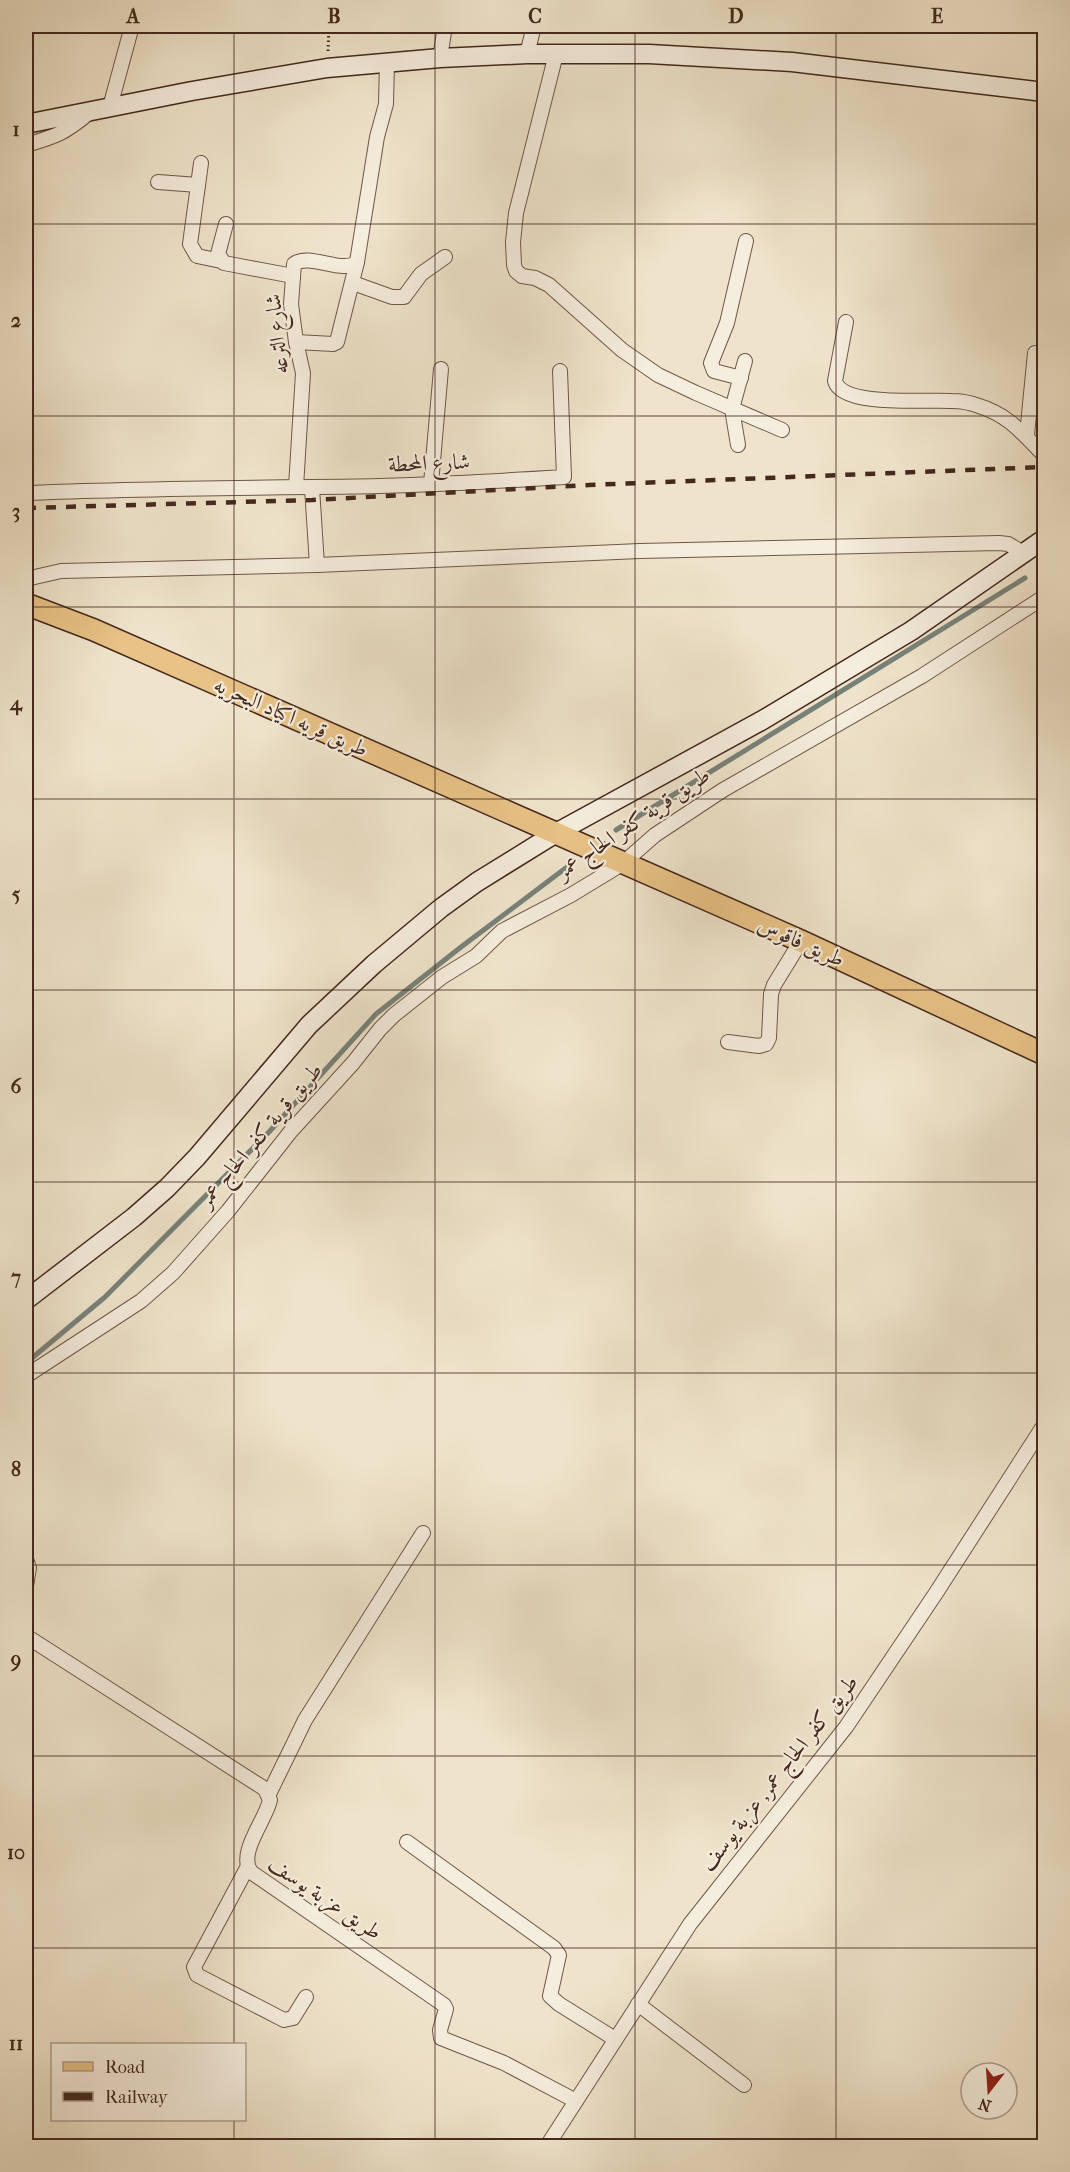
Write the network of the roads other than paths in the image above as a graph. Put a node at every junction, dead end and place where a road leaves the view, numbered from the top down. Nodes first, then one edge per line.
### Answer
1 (132, 26) edge
2 (445, 26) edge
3 (534, 26) edge
4 (528, 54) junction
5 (556, 54) junction
6 (440, 58) junction
7 (387, 62) junction
8 (1044, 92) edge
9 (110, 107) junction
10 (92, 111) junction
11 (26, 124) edge
12 (26, 145) edge
13 (201, 163) dead end
14 (158, 182) dead end
15 (198, 185) junction
16 (226, 224) dead end
17 (746, 241) dead end
18 (445, 257) dead end
19 (221, 261) junction
20 (357, 262) junction
21 (293, 276) junction
22 (353, 283) junction
23 (846, 322) dead end
24 (296, 342) junction
25 (1035, 353) dead end
26 (746, 361) dead end
27 (441, 369) dead end
28 (560, 371) dead end
29 (741, 378) junction
30 (732, 409) junction
31 (782, 430) dead end
32 (1027, 435) junction
33 (738, 444) dead end
34 (1044, 455) edge
35 (431, 484) junction
36 (296, 487) junction
37 (312, 488) junction
38 (26, 493) edge
39 (1044, 539) edge
40 (1025, 554) junction
41 (317, 565) junction
42 (26, 579) edge
43 (1044, 597) edge
44 (26, 604) edge
45 (556, 833) junction
46 (622, 864) junction
47 (801, 941) junction
48 (728, 1042) dead end
49 (1044, 1054) edge
50 (26, 1300) edge
51 (26, 1376) edge
52 (1044, 1425) edge
53 (423, 1533) dead end
54 (26, 1559) edge
55 (26, 1586) edge
56 (26, 1636) edge
57 (269, 1794) junction
58 (407, 1842) dead end
59 (248, 1868) junction
60 (306, 1997) dead end
61 (638, 2004) junction
62 (615, 2038) junction
63 (744, 2085) dead end
64 (576, 2101) junction
65 (547, 2146) edge

1 - 9 street
2 - 6 street
3 - 4 street
4 - 5 street
4 - 6 street
5 - 8 street
5 - 30 street
6 - 7 street
7 - 9 street
7 - 20 street
9 - 10 street
10 - 11 street
10 - 12 street
13 - 15 street
14 - 15 street
15 - 19 street
16 - 19 street
17 - 29 street
18 - 22 street
19 - 21 street
20 - 21 street, شارع الترعه
20 - 22 street
21 - 24 street, شارع الترعه
22 - 24 street
23 - 32 street
24 - 36 street, شارع الترعه
25 - 32 street
26 - 29 street
27 - 35 street
28 - 35 street, شارع المحطة
29 - 30 street
30 - 31 street
30 - 33 street
32 - 34 street
35 - 37 street, شارع المحطة
36 - 37 street, شارع المحطة
36 - 38 street, شارع المحطة
37 - 41 street
39 - 40 street, طريق قرية كفر الحاج عمر
40 - 41 street
40 - 45 street, طريق قرية كفر الحاج عمر
41 - 42 street
43 - 46 street, طريق قرية كفر الحاج عمر
44 - 45 main road, طريق قريه اكياد البحريه
45 - 46 main road, طريق فاقوس
45 - 50 street, طريق قرية كفر الحاج عمر
46 - 47 main road, طريق فاقوس
46 - 51 street, طريق قرية كفر الحاج عمر
47 - 48 street
47 - 49 main road, طريق فاقوس
52 - 61 street, طريق كفر الحاج عمر, عزبة يوسف
53 - 57 street, طريق عزبة يوسف
54 - 55 street
56 - 57 street
57 - 59 street, طريق عزبة يوسف
58 - 62 street
59 - 60 street
59 - 64 street, طريق عزبة يوسف
61 - 62 street, طريق كفر الحاج عمر, عزبة يوسف
61 - 63 street
62 - 64 street, طريق كفر الحاج عمر, عزبة يوسف
64 - 65 street, طريق كفر الحاج عمر, عزبة يوسف

